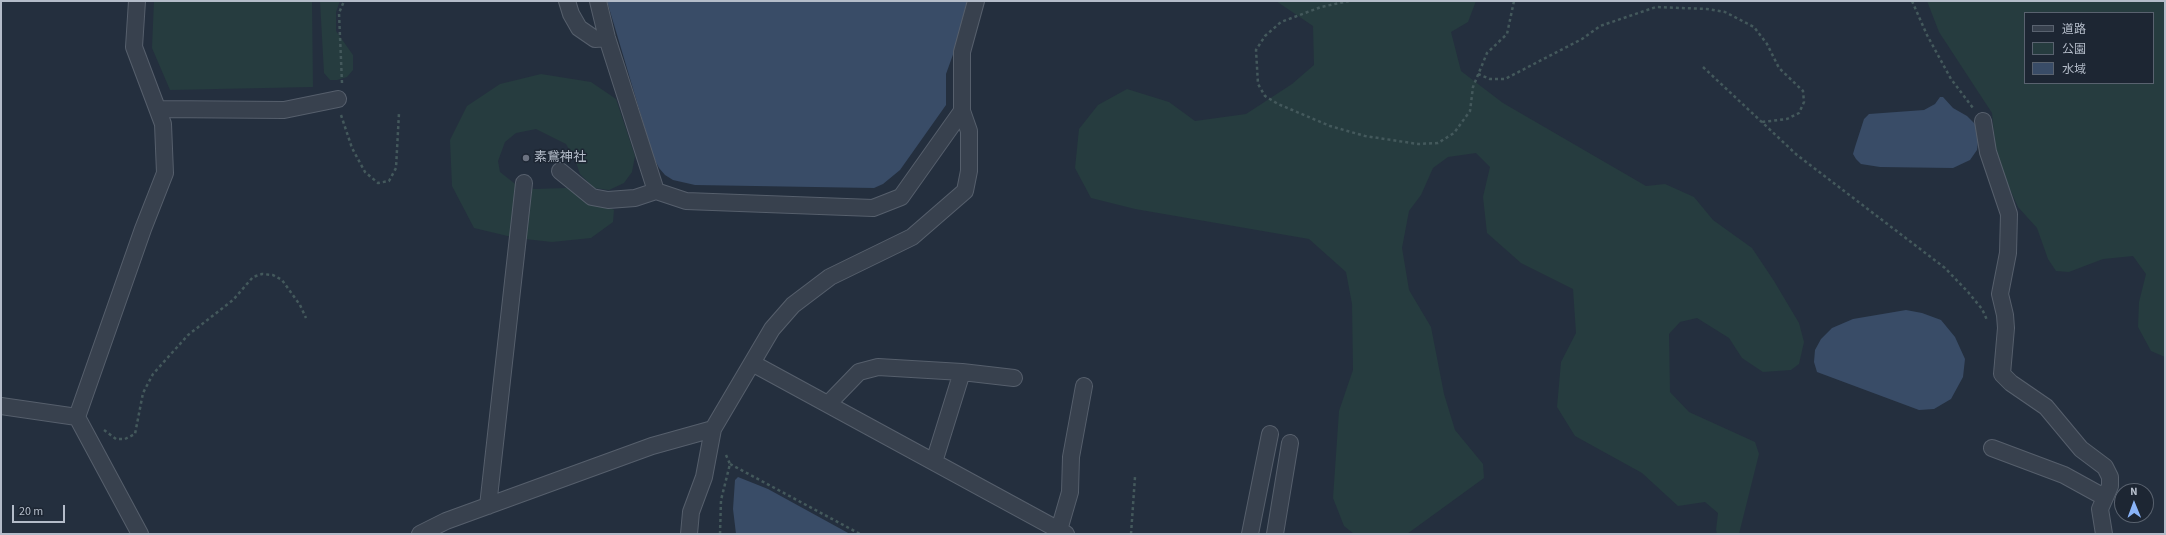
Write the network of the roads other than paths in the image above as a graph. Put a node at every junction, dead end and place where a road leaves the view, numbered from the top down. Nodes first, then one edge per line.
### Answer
1 (137, 1) edge
2 (567, 1) edge
3 (598, 1) edge
4 (976, 1) edge
5 (607, 38) junction
6 (338, 99) road end
7 (158, 109) junction
8 (962, 111) junction
9 (1982, 121) road end
10 (560, 171) dead end
11 (524, 183) dead end
12 (656, 191) junction
13 (752, 362) junction
14 (962, 372) junction
15 (1014, 378) dead end
16 (1084, 386) dead end
17 (828, 404) junction
18 (1, 406) edge
19 (77, 417) junction
20 (713, 429) junction
21 (1270, 434) dead end
22 (1290, 443) dead end
23 (1992, 448) dead end
24 (934, 462) junction
25 (2104, 497) junction
26 (488, 506) junction
27 (1062, 532) edge
28 (140, 534) edge
29 (420, 534) edge
30 (689, 534) edge
31 (1250, 534) edge
32 (1275, 534) edge
33 (2104, 534) edge

1 - 7 street
2 - 5 street
3 - 5 street
4 - 8 street
5 - 12 street
6 - 7 street
7 - 19 street
8 - 12 street
8 - 13 street
9 - 25 street
10 - 12 street
11 - 26 street
13 - 17 street
13 - 20 street
14 - 15 street
14 - 17 street
14 - 24 street
16 - 27 street
17 - 24 street
18 - 19 street
19 - 28 street
20 - 26 street
20 - 30 street
21 - 31 street
22 - 32 street
23 - 25 street
24 - 27 street
25 - 33 street
26 - 29 street

